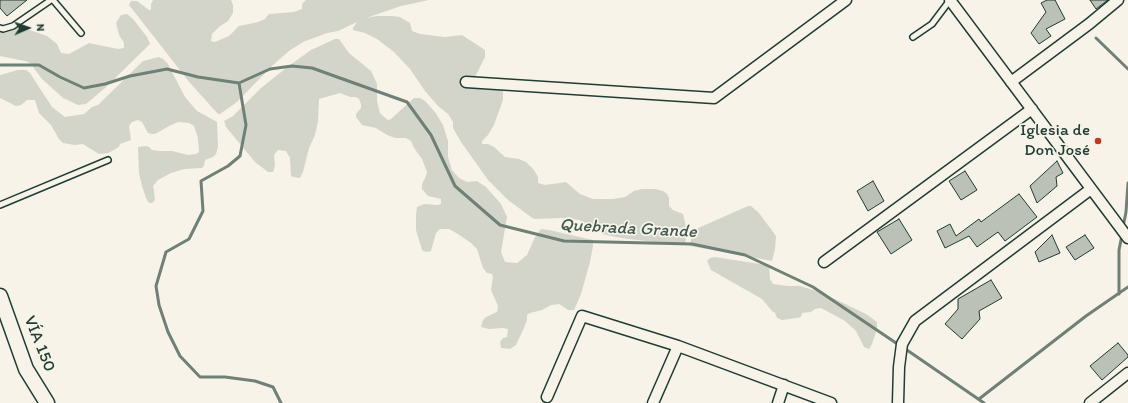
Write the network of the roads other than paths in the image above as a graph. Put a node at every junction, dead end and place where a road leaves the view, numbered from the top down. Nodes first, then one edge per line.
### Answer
1 (52, 0) edge
2 (846, 0) edge
3 (950, 0) edge
4 (1118, 0) edge
5 (0, 28) edge
6 (82, 33) dead end
7 (913, 37) dead end
8 (466, 82) dead end
9 (1012, 82) junction
10 (1032, 109) junction
11 (108, 160) dead end
12 (1091, 189) junction
13 (0, 205) edge
14 (1128, 238) edge
15 (824, 262) dead end
16 (0, 296) edge
17 (678, 346) junction
18 (1128, 373) edge
19 (784, 385) junction
20 (547, 397) dead end
21 (47, 403) edge
22 (653, 403) edge
23 (778, 403) edge
24 (831, 403) edge
25 (898, 403) edge
26 (1090, 403) edge

1 - 5 lane
1 - 6 lane
2 - 8 street
3 - 7 lane
3 - 9 street
4 - 9 street
9 - 10 street
10 - 12 street
10 - 15 street
11 - 13 lane
12 - 14 street
12 - 25 street
16 - 21 main road, VÍA 150
17 - 19 street
17 - 20 street
17 - 22 street
18 - 26 street
19 - 23 street
19 - 24 street

